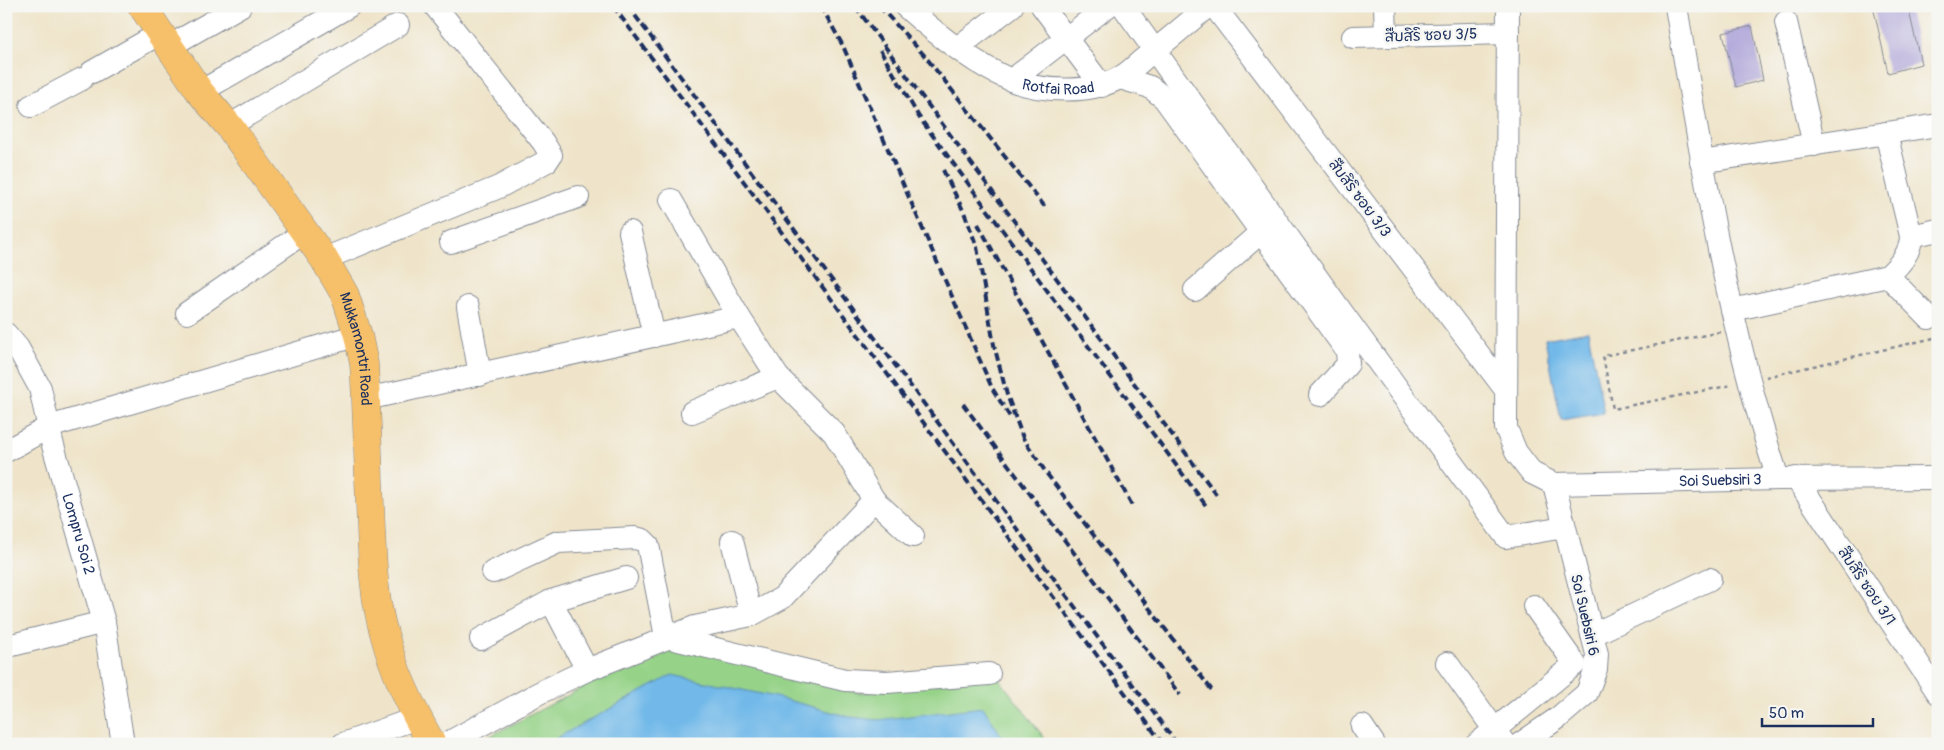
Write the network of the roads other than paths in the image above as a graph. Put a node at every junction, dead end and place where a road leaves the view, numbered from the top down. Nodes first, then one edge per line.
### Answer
1 (142, 6) edge
2 (240, 6) edge
3 (348, 6) edge
4 (435, 6) edge
5 (1012, 6) edge
6 (1042, 6) edge
7 (1108, 6) edge
8 (1123, 6) edge
9 (1208, 6) edge
10 (1214, 6) edge
11 (1385, 6) edge
12 (1508, 6) edge
13 (1676, 6) edge
14 (907, 7) edge
15 (1786, 22) dead end
16 (398, 25) dead end
17 (1508, 33) junction
18 (1386, 36) junction
19 (1353, 37) dead end
20 (1066, 39) junction
21 (164, 40) junction
22 (957, 48) junction
23 (1154, 51) junction
24 (1012, 80) junction
25 (1111, 82) junction
26 (200, 92) junction
27 (31, 106) dead end
28 (1938, 125) edge
29 (229, 126) junction
30 (1886, 133) junction
31 (1814, 145) junction
32 (1701, 162) junction
33 (499, 187) junction
34 (578, 197) dead end
35 (671, 200) dead end
36 (522, 217) junction
37 (1938, 230) edge
38 (306, 232) junction
39 (630, 232) dead end
40 (1260, 233) junction
41 (1911, 236) junction
42 (451, 242) dead end
43 (324, 259) junction
44 (1888, 276) junction
45 (1195, 290) dead end
46 (468, 307) dead end
47 (187, 313) dead end
48 (739, 317) junction
49 (1734, 319) junction
50 (1934, 328) edge
51 (6, 334) edge
52 (358, 335) junction
53 (654, 336) junction
54 (480, 375) junction
55 (778, 377) junction
56 (1506, 390) junction
57 (1320, 395) dead end
58 (366, 399) junction
59 (692, 412) dead end
60 (51, 434) junction
61 (6, 451) edge
62 (6, 466) edge
63 (1787, 478) junction
64 (1938, 478) edge
65 (1554, 484) junction
66 (874, 500) junction
67 (1564, 527) junction
68 (913, 536) dead end
69 (732, 541) dead end
70 (493, 572) dead end
71 (626, 578) dead end
72 (1710, 579) dead end
73 (551, 601) junction
74 (1534, 606) dead end
75 (751, 615) junction
76 (104, 622) junction
77 (1592, 634) junction
78 (666, 637) junction
79 (481, 639) dead end
80 (6, 645) edge
81 (1447, 663) dead end
82 (587, 670) junction
83 (989, 674) dead end
84 (1938, 693) edge
85 (417, 718) junction
86 (1492, 739) edge
87 (123, 744) edge
88 (343, 744) edge
89 (432, 744) edge
90 (446, 744) edge
91 (1520, 744) edge

1 - 21 main road, Mukkamontri Road
2 - 21 street
3 - 26 street
4 - 33 street
5 - 22 street
6 - 20 street
7 - 20 street
8 - 23 street
9 - 23 street
10 - 56 street, สืบสิริ ซอย 3/3
11 - 18 street
12 - 17 street, Soi Suebsiri 3
13 - 32 street, สืบสิริ ซอย 3/1
14 - 22 street, Rotfai Road
15 - 31 street
16 - 29 street
17 - 18 street, สืบสิริ ซอย 3/5
17 - 56 street, Soi Suebsiri 3
18 - 19 street, สืบสิริ ซอย 3/5
20 - 24 street
20 - 25 street
21 - 26 main road, Mukkamontri Road
21 - 27 street
22 - 24 street, Rotfai Road
23 - 25 street
23 - 67 street
24 - 25 street, Rotfai Road
25 - 40 street
26 - 29 main road, Mukkamontri Road
28 - 30 street
29 - 38 main road, Mukkamontri Road
30 - 31 street
30 - 41 street
31 - 32 street
32 - 49 street, สืบสิริ ซอย 3/1
33 - 36 street
33 - 43 street
34 - 36 street
35 - 48 street
36 - 42 street
37 - 41 street
38 - 43 main road, Mukkamontri Road
38 - 47 street
39 - 53 street
40 - 45 street
40 - 57 street
41 - 44 street
43 - 52 main road, Mukkamontri Road
44 - 49 street
44 - 50 street
46 - 54 street
48 - 53 street
48 - 55 street
49 - 63 street, สืบสิริ ซอย 3/1
51 - 60 street, Lompru Soi 2
52 - 58 main road, Mukkamontri Road
52 - 60 street
53 - 54 street
54 - 58 street
55 - 59 street
55 - 66 street
56 - 65 street, Soi Suebsiri 3
58 - 85 main road, Mukkamontri Road
60 - 61 street
60 - 62 street
60 - 76 street, Lompru Soi 2
63 - 64 street, Soi Suebsiri 3
63 - 65 street, Soi Suebsiri 3
63 - 84 street, สืบสิริ ซอย 3/1
65 - 67 street, Soi Suebsiri 6
66 - 68 street
66 - 75 street
67 - 77 street, Soi Suebsiri 6
69 - 75 street
70 - 78 street
71 - 73 street
72 - 77 street
73 - 79 street
73 - 82 street
74 - 86 street
75 - 78 street
76 - 80 street
76 - 87 street, Lompru Soi 2
77 - 91 street, Soi Suebsiri 6
78 - 82 street
78 - 83 street
81 - 86 street
82 - 90 street
85 - 88 street
85 - 89 main road, Mukkamontri Road

